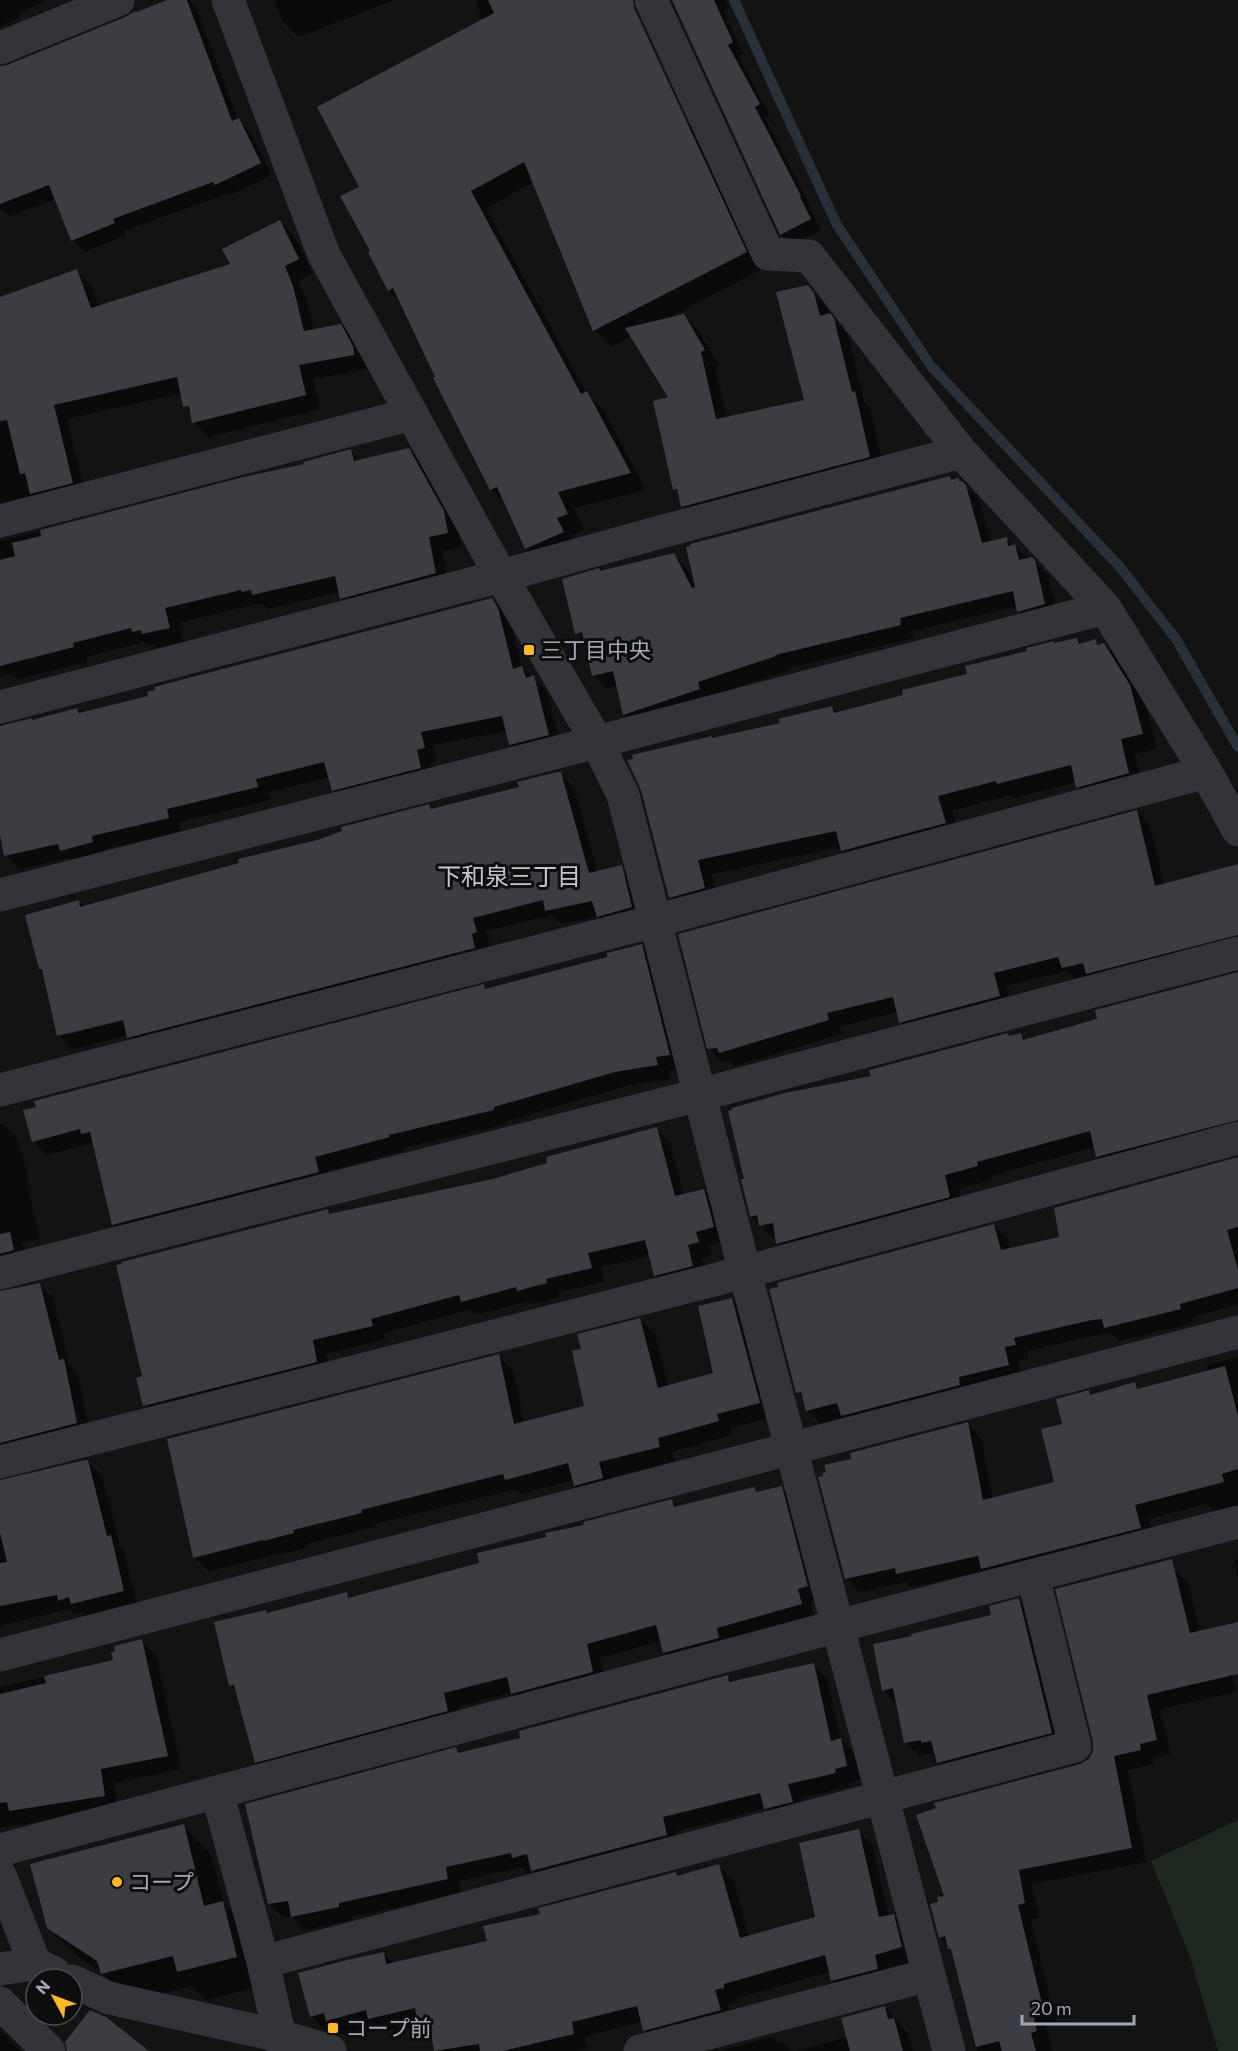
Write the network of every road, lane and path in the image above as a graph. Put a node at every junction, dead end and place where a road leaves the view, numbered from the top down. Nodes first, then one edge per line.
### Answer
1 (118, 0) edge
2 (228, 0) edge
3 (651, 0) edge
4 (0, 48) edge
5 (412, 414) junction
6 (961, 452) junction
7 (0, 521) edge
8 (501, 576) junction
9 (1105, 609) junction
10 (0, 707) edge
11 (597, 742) junction
12 (1206, 772) junction
13 (1238, 830) edge
14 (0, 895) edge
15 (656, 921) junction
16 (1238, 953) edge
17 (0, 1090) edge
18 (699, 1095) junction
19 (1238, 1138) edge
20 (745, 1272) junction
21 (0, 1273) edge
22 (1238, 1332) edge
23 (791, 1447) junction
24 (0, 1462) edge
25 (1238, 1522) edge
26 (1033, 1576) junction
27 (838, 1626) junction
28 (0, 1654) edge
29 (218, 1792) junction
30 (882, 1797) junction
31 (0, 1850) edge
32 (0, 1875) edge
33 (263, 1962) junction
34 (35, 1964) junction
35 (42, 1967) edge
36 (0, 1969) edge
37 (929, 1975) junction
38 (84, 1986) edge
39 (0, 2003) edge
40 (281, 2044) edge
41 (49, 2051) edge
42 (330, 2051) edge
43 (640, 2051) edge
44 (949, 2051) edge

1 - 4 street
2 - 5 street
3 - 6 street
5 - 7 street
5 - 8 street
6 - 8 street
6 - 9 street
8 - 10 street
8 - 11 street
9 - 11 street
9 - 12 street
11 - 14 street
11 - 15 street
12 - 13 street
12 - 15 street
15 - 17 street
15 - 18 street
16 - 18 street
18 - 20 street
18 - 21 street
19 - 20 street
20 - 23 street
20 - 24 street
22 - 23 street
23 - 27 street
23 - 28 street
25 - 26 street
26 - 27 street
26 - 30 street
27 - 29 street
27 - 30 street
29 - 31 street
29 - 33 street
30 - 33 street
30 - 37 street
32 - 34 street
33 - 40 street
34 - 35 street
34 - 36 street
37 - 43 street
37 - 44 street
38 - 40 street
39 - 41 street
40 - 42 street

